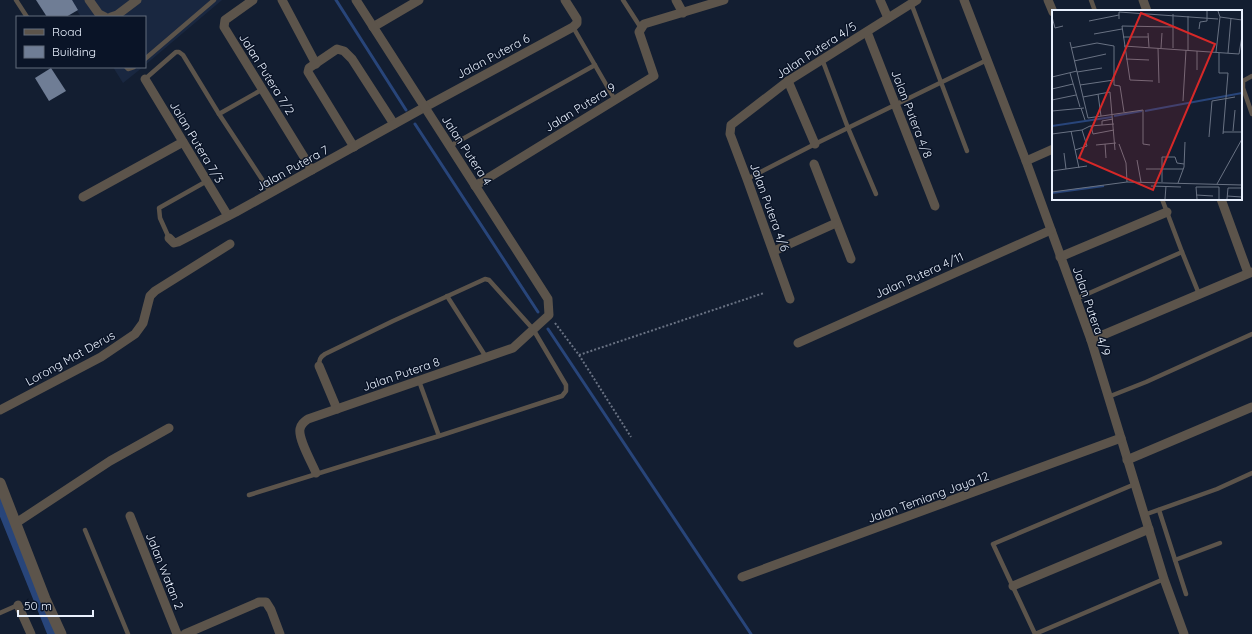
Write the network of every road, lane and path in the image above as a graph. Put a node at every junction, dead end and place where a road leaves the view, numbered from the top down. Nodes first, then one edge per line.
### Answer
1 (16, 0) edge
2 (89, 0) edge
3 (137, 0) edge
4 (214, 0) edge
5 (253, 0) edge
6 (282, 0) edge
7 (356, 0) edge
8 (419, 0) edge
9 (565, 0) edge
10 (623, 0) edge
11 (676, 0) edge
12 (724, 0) edge
13 (880, 0) edge
14 (964, 0) edge
15 (1048, 0) edge
16 (1091, 0) edge
17 (1143, 0) edge
18 (914, 2) edge
19 (1052, 10) edge
20 (1095, 10) edge
21 (1147, 10) edge
22 (683, 13) junction
23 (27, 16) edge
24 (101, 16) edge
25 (114, 16) edge
26 (888, 18) junction
27 (373, 27) junction
28 (573, 27) junction
29 (641, 28) junction
30 (867, 32) junction
31 (146, 58) edge
32 (822, 59) junction
33 (987, 60) junction
34 (316, 64) junction
35 (595, 65) junction
36 (1252, 76) edge
37 (145, 79) joint
38 (788, 81) junction
39 (942, 82) junction
40 (263, 89) junction
41 (615, 100) junction
42 (896, 105) junction
43 (425, 107) junction
44 (218, 114) junction
45 (1252, 114) edge
46 (394, 124) junction
47 (731, 125) joint
48 (848, 128) junction
49 (183, 142) junction
50 (815, 144) junction
51 (450, 146) junction
52 (354, 147) junction
53 (1052, 149) edge
54 (968, 151) dead end
55 (1026, 161) junction
56 (814, 164) dead end
57 (312, 170) junction
58 (748, 179) junction
59 (206, 182) junction
60 (475, 186) junction
61 (271, 193) junction
62 (876, 194) dead end
63 (83, 197) dead end
64 (1162, 200) edge
65 (1221, 200) edge
66 (935, 206) dead end
67 (1167, 212) junction
68 (228, 216) junction
69 (836, 223) junction
70 (1050, 230) junction
71 (169, 238) joint
72 (230, 244) dead end
73 (774, 251) junction
74 (1182, 252) junction
75 (1060, 257) junction
76 (851, 259) dead end
77 (1250, 272) edge
78 (764, 293) dead end
79 (1199, 294) junction
80 (447, 296) junction
81 (790, 299) dead end
82 (1075, 299) junction
83 (549, 315) junction
84 (533, 329) junction
85 (1252, 334) edge
86 (1090, 340) junction
87 (798, 343) dead end
88 (579, 355) junction
89 (486, 357) junction
90 (319, 366) joint
91 (419, 381) junction
92 (1108, 397) junction
93 (1252, 408) edge
94 (337, 409) junction
95 (0, 410) edge
96 (169, 428) dead end
97 (439, 436) junction
98 (631, 437) dead end
99 (1121, 438) junction
100 (1127, 460) junction
101 (316, 473) junction
102 (1252, 474) edge
103 (0, 483) edge
104 (1135, 484) junction
105 (249, 495) dead end
106 (1159, 510) junction
107 (1144, 515) junction
108 (130, 516) dead end
109 (16, 523) junction
110 (1149, 529) junction
111 (85, 530) dead end
112 (1220, 543) dead end
113 (1175, 560) junction
114 (742, 577) dead end
115 (1164, 579) junction
116 (1013, 586) junction
117 (1186, 594) dead end
118 (18, 605) joint
119 (0, 613) edge
120 (31, 634) edge
121 (61, 634) edge
122 (128, 634) edge
123 (177, 634) edge
124 (185, 634) edge
125 (280, 634) edge
126 (1184, 634) edge

1 - 23 lane
2 - 24 street
3 - 25 street
4 - 31 lane
5 - 40 street, Jalan Putera 7/2
6 - 34 street
7 - 27 street, Jalan Putera 4
8 - 27 street
9 - 28 street
10 - 29 lane
11 - 22 street
12 - 22 street
13 - 26 street
14 - 33 street, Jalan Putera 4/9
15 - 19 street
16 - 20 lane
17 - 21 street
18 - 26 street, Jalan Putera 4/5
18 - 39 lane
22 - 29 street
26 - 30 street, Jalan Putera 4/5
27 - 43 street, Jalan Putera 4
28 - 35 lane
28 - 43 street, Jalan Putera 6
29 - 41 street, Jalan Putera 9
30 - 32 street, Jalan Putera 4/5
30 - 42 street, Jalan Putera 4/8
32 - 38 street, Jalan Putera 4/5
32 - 48 lane
33 - 39 lane
33 - 55 street, Jalan Putera 4/9
34 - 46 street
34 - 52 street
35 - 41 lane
35 - 51 lane
36 - 45 lane
37 - 44 lane
37 - 49 street, Jalan Putera 7/3
38 - 47 street, Jalan Putera 4/5
38 - 50 street
39 - 42 lane
39 - 54 lane
40 - 44 lane
40 - 57 street, Jalan Putera 7/2
41 - 60 street, Jalan Putera 9
42 - 48 lane
42 - 66 street, Jalan Putera 4/8
43 - 46 street, Jalan Putera 7
43 - 51 street, Jalan Putera 4
44 - 61 lane
46 - 52 street, Jalan Putera 7
47 - 58 street, Jalan Putera 4/6
48 - 50 lane
48 - 62 lane
49 - 59 street, Jalan Putera 7/3
49 - 63 street
50 - 58 lane
51 - 60 street, Jalan Putera 4
52 - 57 street, Jalan Putera 7
53 - 55 street
55 - 70 street, Jalan Putera 4/9
56 - 69 street
57 - 61 street, Jalan Putera 7
58 - 73 street, Jalan Putera 4/6
59 - 68 street, Jalan Putera 7/3
59 - 71 lane
60 - 83 street, Jalan Putera 4
61 - 68 street, Jalan Putera 7
64 - 67 lane
65 - 77 street
67 - 74 lane
67 - 75 street
68 - 71 street, Jalan Putera 7
69 - 73 street
69 - 76 street
70 - 75 street, Jalan Putera 4/9
70 - 87 street, Jalan Putera 4/11
72 - 95 street, Lorong Mat Derus
73 - 81 street, Jalan Putera 4/6
74 - 79 lane
74 - 82 lane
75 - 82 street, Jalan Putera 4/9
77 - 79 street
78 - 88 path
79 - 86 street
80 - 84 lane
80 - 89 lane
80 - 90 lane
82 - 86 street, Jalan Putera 4/9
83 - 84 street, Jalan Putera 8
83 - 88 path
84 - 89 street, Jalan Putera 8
84 - 97 lane
85 - 92 lane
86 - 92 street, Jalan Putera 4/9
88 - 98 path
89 - 91 street, Jalan Putera 8
90 - 94 street
91 - 94 street, Jalan Putera 8
91 - 97 lane
92 - 99 street, Jalan Putera 4/9
93 - 100 street
94 - 101 street, Jalan Putera 8
96 - 109 street
97 - 101 lane
99 - 100 street, Jalan Putera 4/9
99 - 114 street, Jalan Temiang Jaya 12
100 - 104 street, Jalan Putera 4/9
101 - 105 lane
102 - 106 lane
103 - 109 street
104 - 107 street, Jalan Putera 4/9
104 - 116 lane
106 - 107 lane
106 - 113 lane
107 - 110 street, Jalan Putera 4/9
108 - 123 street, Jalan Watan 2
109 - 121 street
110 - 115 street, Jalan Putera 4/9
110 - 116 street
111 - 122 lane
112 - 113 lane
113 - 117 lane
115 - 116 lane
115 - 126 street, Jalan Putera 4/9
118 - 119 lane
118 - 120 street
124 - 125 street

